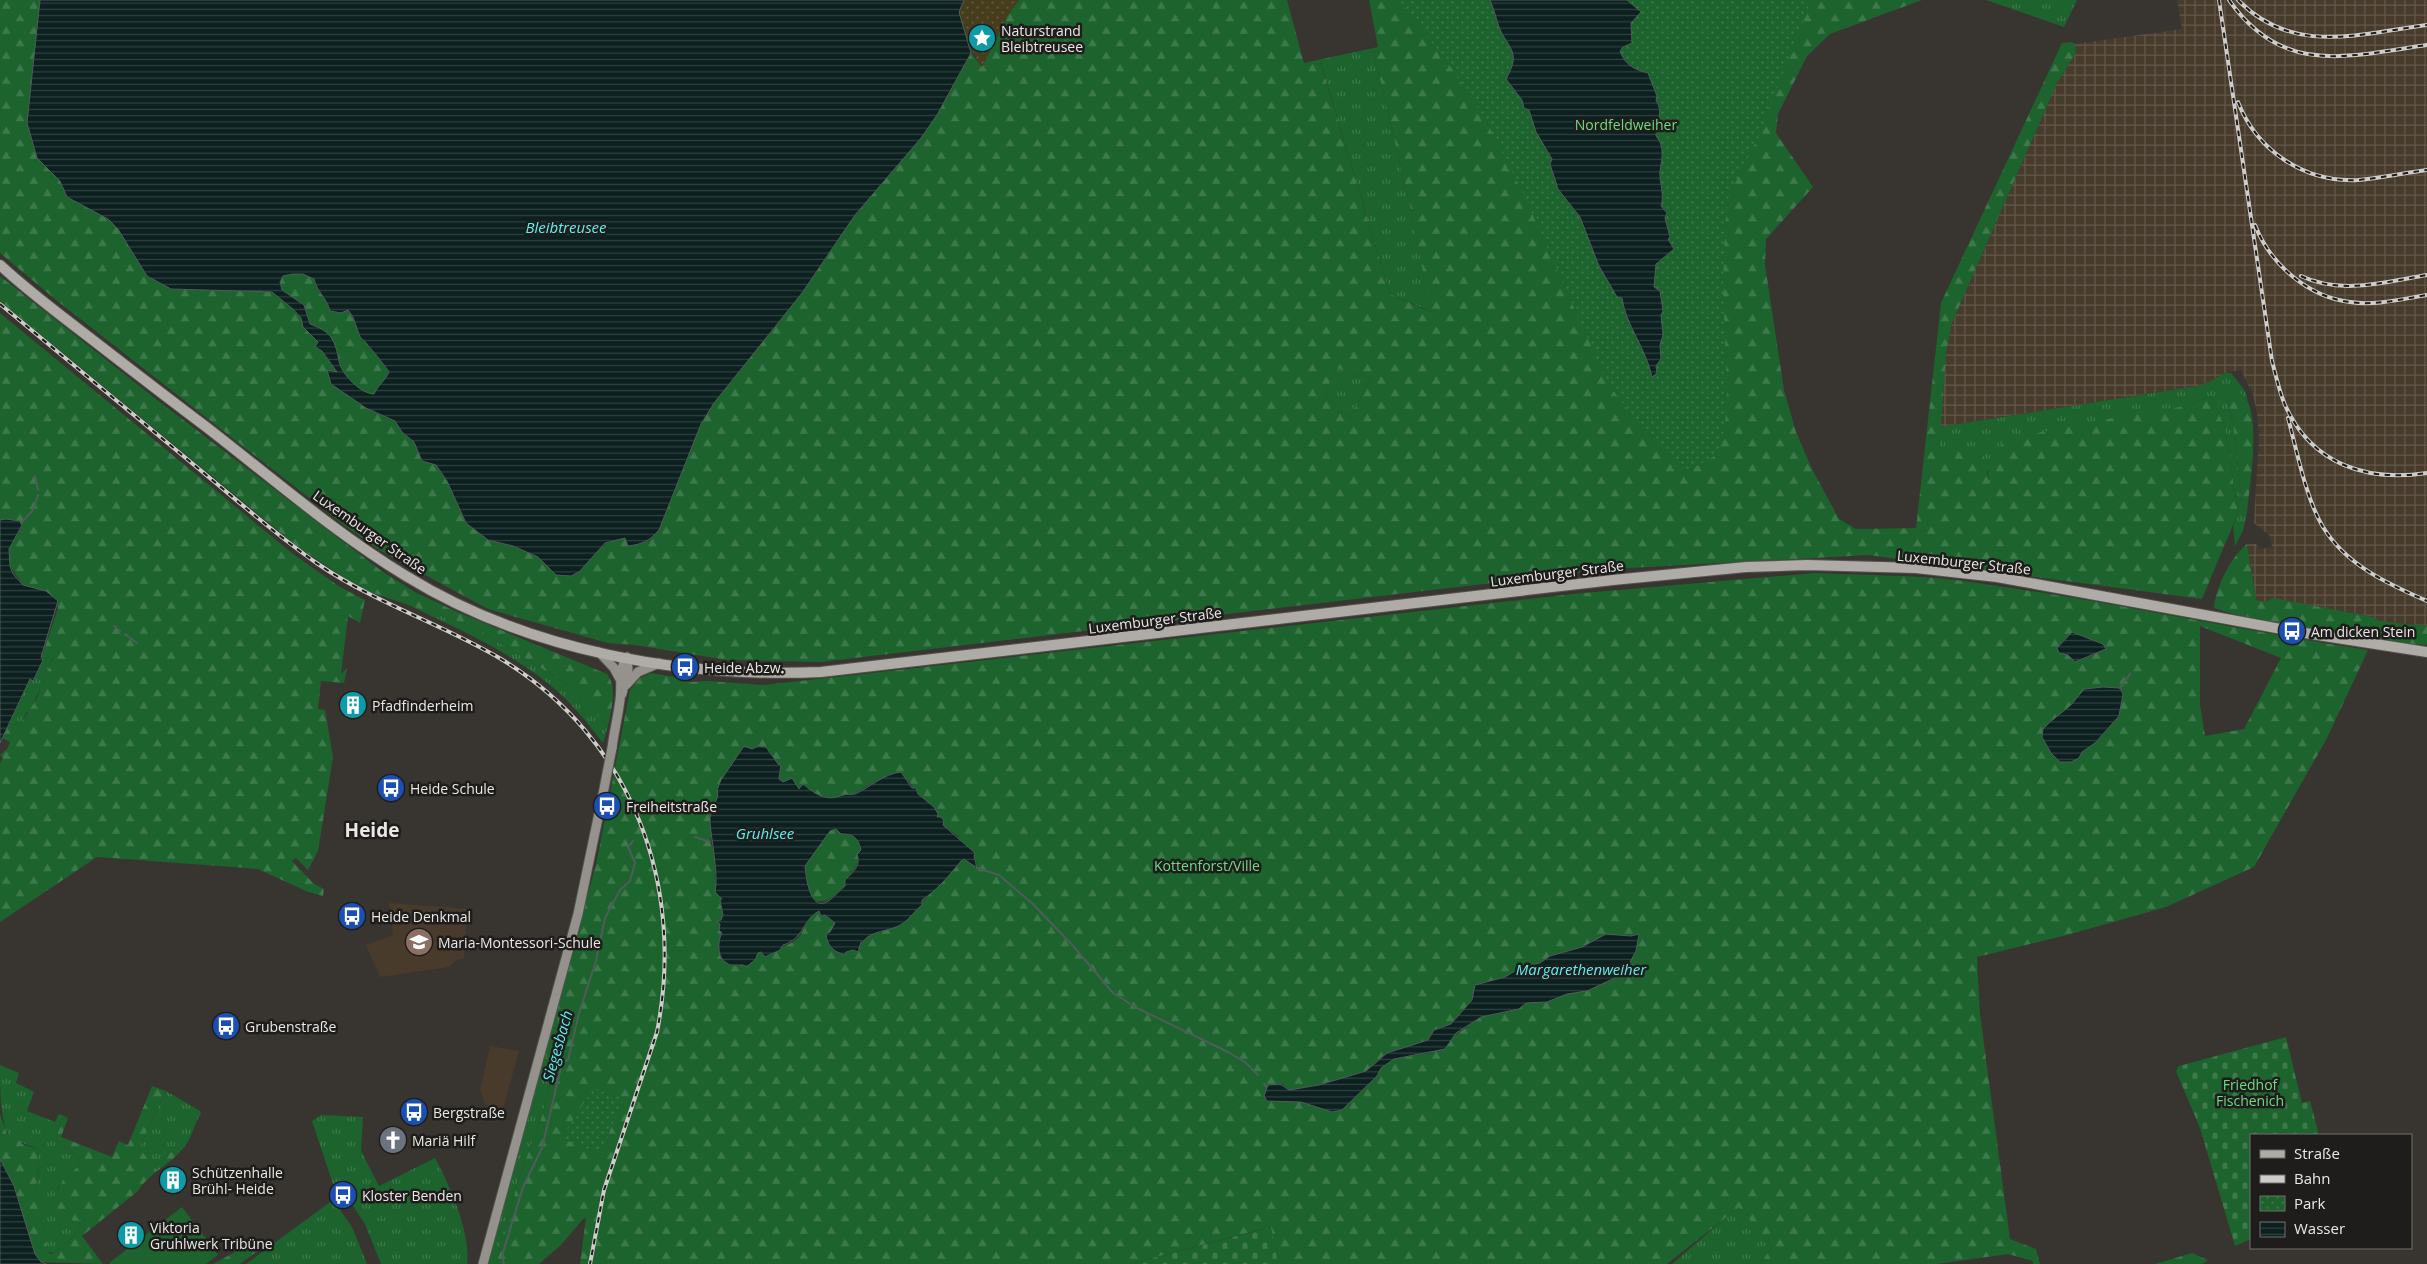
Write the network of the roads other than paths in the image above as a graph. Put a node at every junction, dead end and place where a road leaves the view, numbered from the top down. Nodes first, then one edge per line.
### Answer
1 (0, 265) edge
2 (599, 652) junction
3 (2427, 652) edge
4 (627, 657) junction
5 (659, 663) junction
6 (623, 682) junction
7 (483, 1264) edge

1 - 2 main road, Luxemburger Straße
2 - 4 main road, Luxemburger Straße
2 - 6 main road
3 - 5 main road, Luxemburger Straße
4 - 5 main road, Luxemburger Straße
4 - 6 main road
5 - 6 main road
6 - 7 main road, bridge

